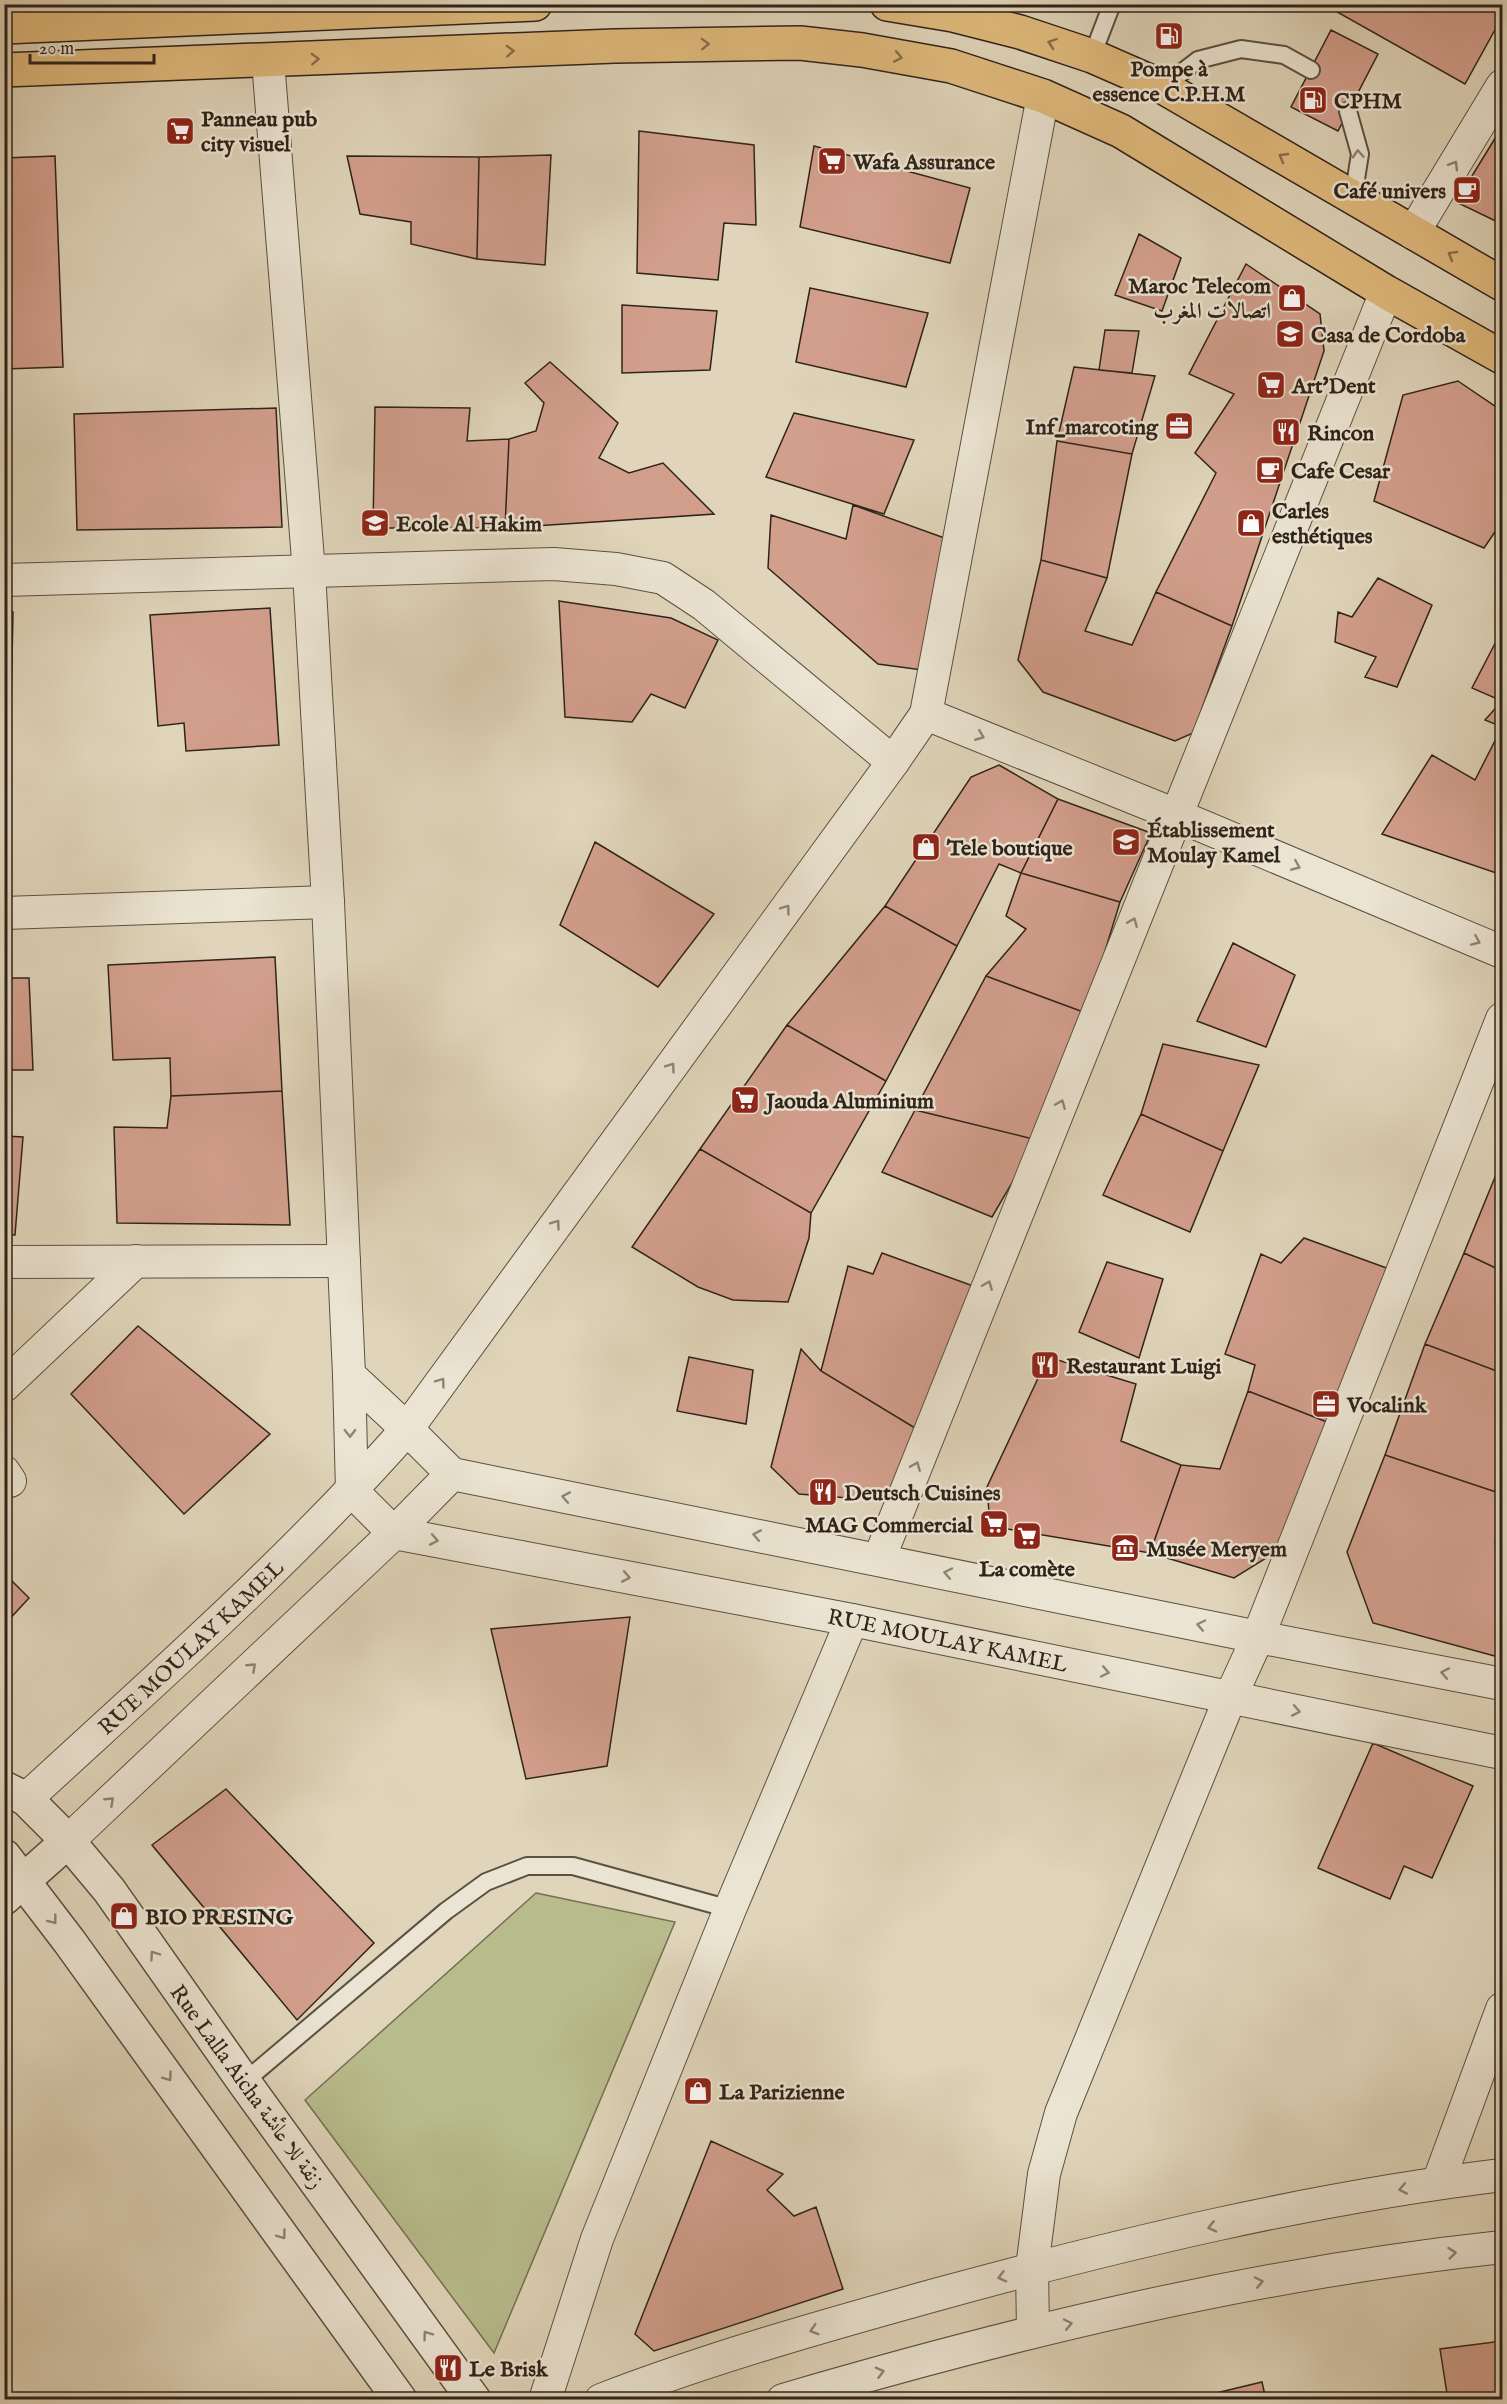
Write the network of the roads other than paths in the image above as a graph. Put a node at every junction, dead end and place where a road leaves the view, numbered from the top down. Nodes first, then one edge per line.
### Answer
1 (535, 4) edge
2 (886, 4) edge
3 (1112, 4) edge
4 (118, 14) edge
5 (4, 27) edge
6 (1092, 56) junction
7 (268, 61) junction
8 (4, 70) edge
9 (1311, 70) dead end
10 (1503, 86) edge
11 (1163, 87) junction
12 (1043, 96) junction
13 (1348, 111) dead end
14 (1353, 198) junction
15 (1413, 233) junction
16 (1503, 284) edge
17 (1386, 292) junction
18 (1503, 357) edge
19 (309, 572) junction
20 (4, 580) edge
21 (926, 714) junction
22 (893, 762) junction
23 (1176, 815) junction
24 (328, 902) junction
25 (4, 913) edge
26 (1503, 952) edge
27 (1503, 1019) edge
28 (136, 1261) junction
29 (344, 1261) junction
30 (4, 1262) edge
31 (349, 1375) junction
32 (4, 1386) edge
33 (407, 1429) junction
34 (452, 1474) junction
35 (352, 1491) junction
36 (394, 1533) junction
37 (879, 1559) junction
38 (852, 1620) junction
39 (1258, 1637) junction
40 (1503, 1684) edge
41 (1230, 1698) junction
42 (1503, 1753) edge
43 (12, 1802) edge
44 (68, 1841) junction
45 (11, 1879) edge
46 (730, 1909) junction
47 (1503, 2009) edge
48 (244, 2082) junction
49 (1503, 2175) edge
50 (1438, 2183) junction
51 (1503, 2247) edge
52 (1032, 2268) junction
53 (1033, 2331) junction
54 (400, 2400) edge
55 (474, 2400) edge
56 (545, 2400) edge
57 (601, 2400) edge
58 (783, 2400) edge

1 - 4 main road
6 -> 2 main road
3 - 6 lane
4 - 5 main road
6 - 11 main road
7 - 8 main road
7 -> 12 main road
7 - 19 street
9 - 11 lane
15 -> 10 street
14 -> 11 main road
12 - 17 main road
12 - 21 street
14 -> 13 lane
14 - 15 main road
16 -> 15 main road
17 - 18 main road
17 - 23 street
19 - 20 street
19 - 22 street
19 - 24 street
21 - 22 street, RUE MOULAY KAMEL
21 -> 23 street
33 -> 22 street, RUE MOULAY KAMEL
23 -> 26 street
37 -> 23 street
24 - 25 street
24 - 29 street
27 - 39 street
28 - 29 street
28 - 30 street
28 - 32 street
29 - 31 street
31 - 33 street
31 -> 35 street
33 - 34 street
33 - 35 street, RUE MOULAY KAMEL
34 - 36 street
37 -> 34 street
35 - 36 street
35 - 43 street, RUE MOULAY KAMEL
36 -> 38 street, RUE MOULAY KAMEL
44 -> 36 street
39 -> 37 street
38 -> 41 street, RUE MOULAY KAMEL
38 - 46 street
40 -> 39 street
39 - 41 street
41 -> 42 street, RUE MOULAY KAMEL
41 - 52 street
43 - 44 street, Rue Lalla Aicha زنقة للا عائشة
44 - 45 street
48 -> 44 street, Rue Lalla Aicha زنقة للا عائشة
45 -> 54 street
46 - 48 lane
46 - 56 street
47 - 50 street
55 -> 48 street, Rue Lalla Aicha زنقة للا عائشة
49 - 50 street
50 -> 52 street
53 -> 51 street
52 - 53 street
52 -> 57 street
58 -> 53 street

